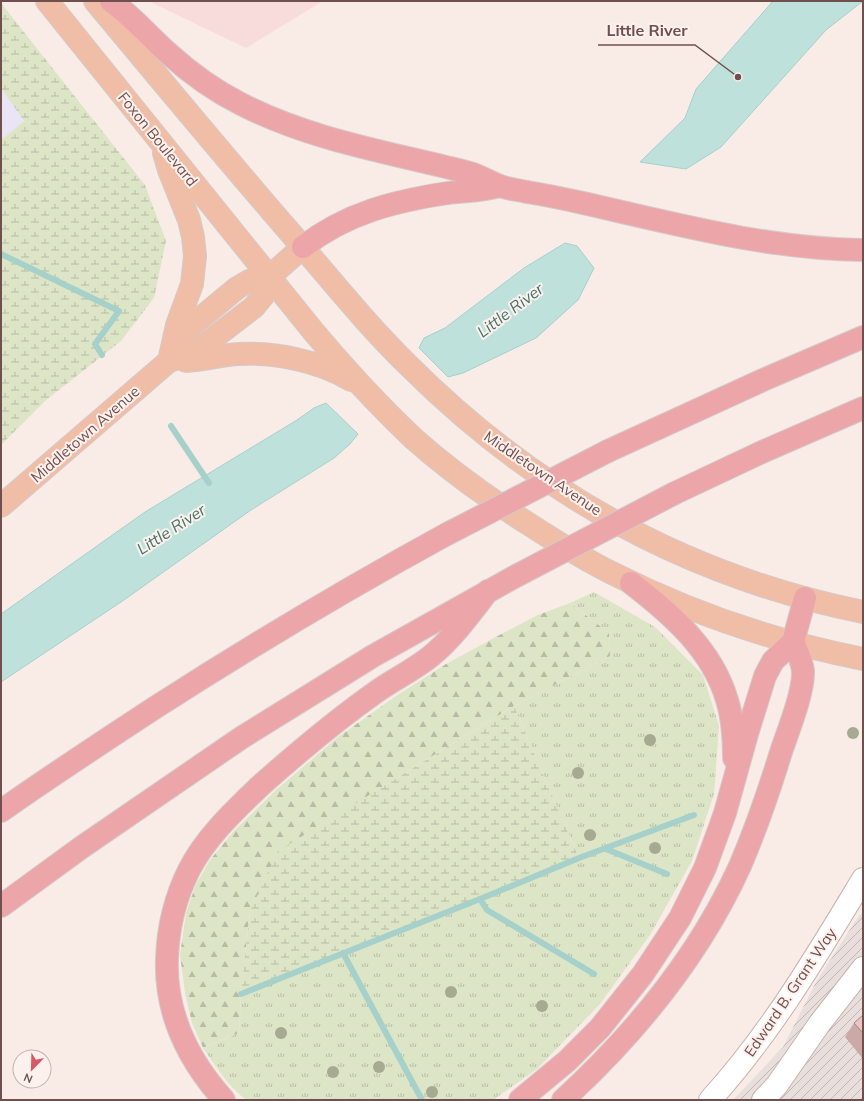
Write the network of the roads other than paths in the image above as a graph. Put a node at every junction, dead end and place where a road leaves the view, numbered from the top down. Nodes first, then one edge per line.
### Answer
1 (47, 1) edge
2 (95, 1) edge
3 (111, 1) edge
4 (162, 144) junction
5 (500, 186) junction
6 (303, 247) junction
7 (863, 250) edge
8 (269, 277) junction
9 (863, 337) edge
10 (169, 361) junction
11 (366, 391) junction
12 (863, 408) edge
13 (1, 506) edge
14 (631, 583) junction
15 (488, 591) junction
16 (805, 598) junction
17 (863, 612) edge
18 (793, 642) junction
19 (863, 659) edge
20 (733, 789) junction
21 (1, 811) edge
22 (860, 892) edge
23 (1, 906) edge
24 (863, 968) edge
25 (224, 1100) edge
26 (520, 1100) edge
27 (563, 1100) edge
28 (710, 1100) edge
29 (763, 1100) edge

1 - 4 main road, Foxon Boulevard
2 - 6 main road
3 - 5 highway
4 - 8 main road, Foxon Boulevard
4 - 10 main road
5 - 6 highway
5 - 7 highway
6 - 8 main road
6 - 16 main road, Middletown Avenue
8 - 10 main road, Middletown Avenue
8 - 11 main road
9 - 21 highway, bridge
10 - 11 main road
10 - 13 main road, Middletown Avenue
11 - 14 main road
12 - 15 highway, bridge
14 - 18 main road
14 - 20 highway
15 - 23 highway
15 - 25 highway
16 - 17 main road, Middletown Avenue
16 - 18 highway
18 - 19 main road
18 - 20 highway
18 - 27 highway
20 - 26 highway
22 - 28 street, Edward B. Grant Way
24 - 29 street

